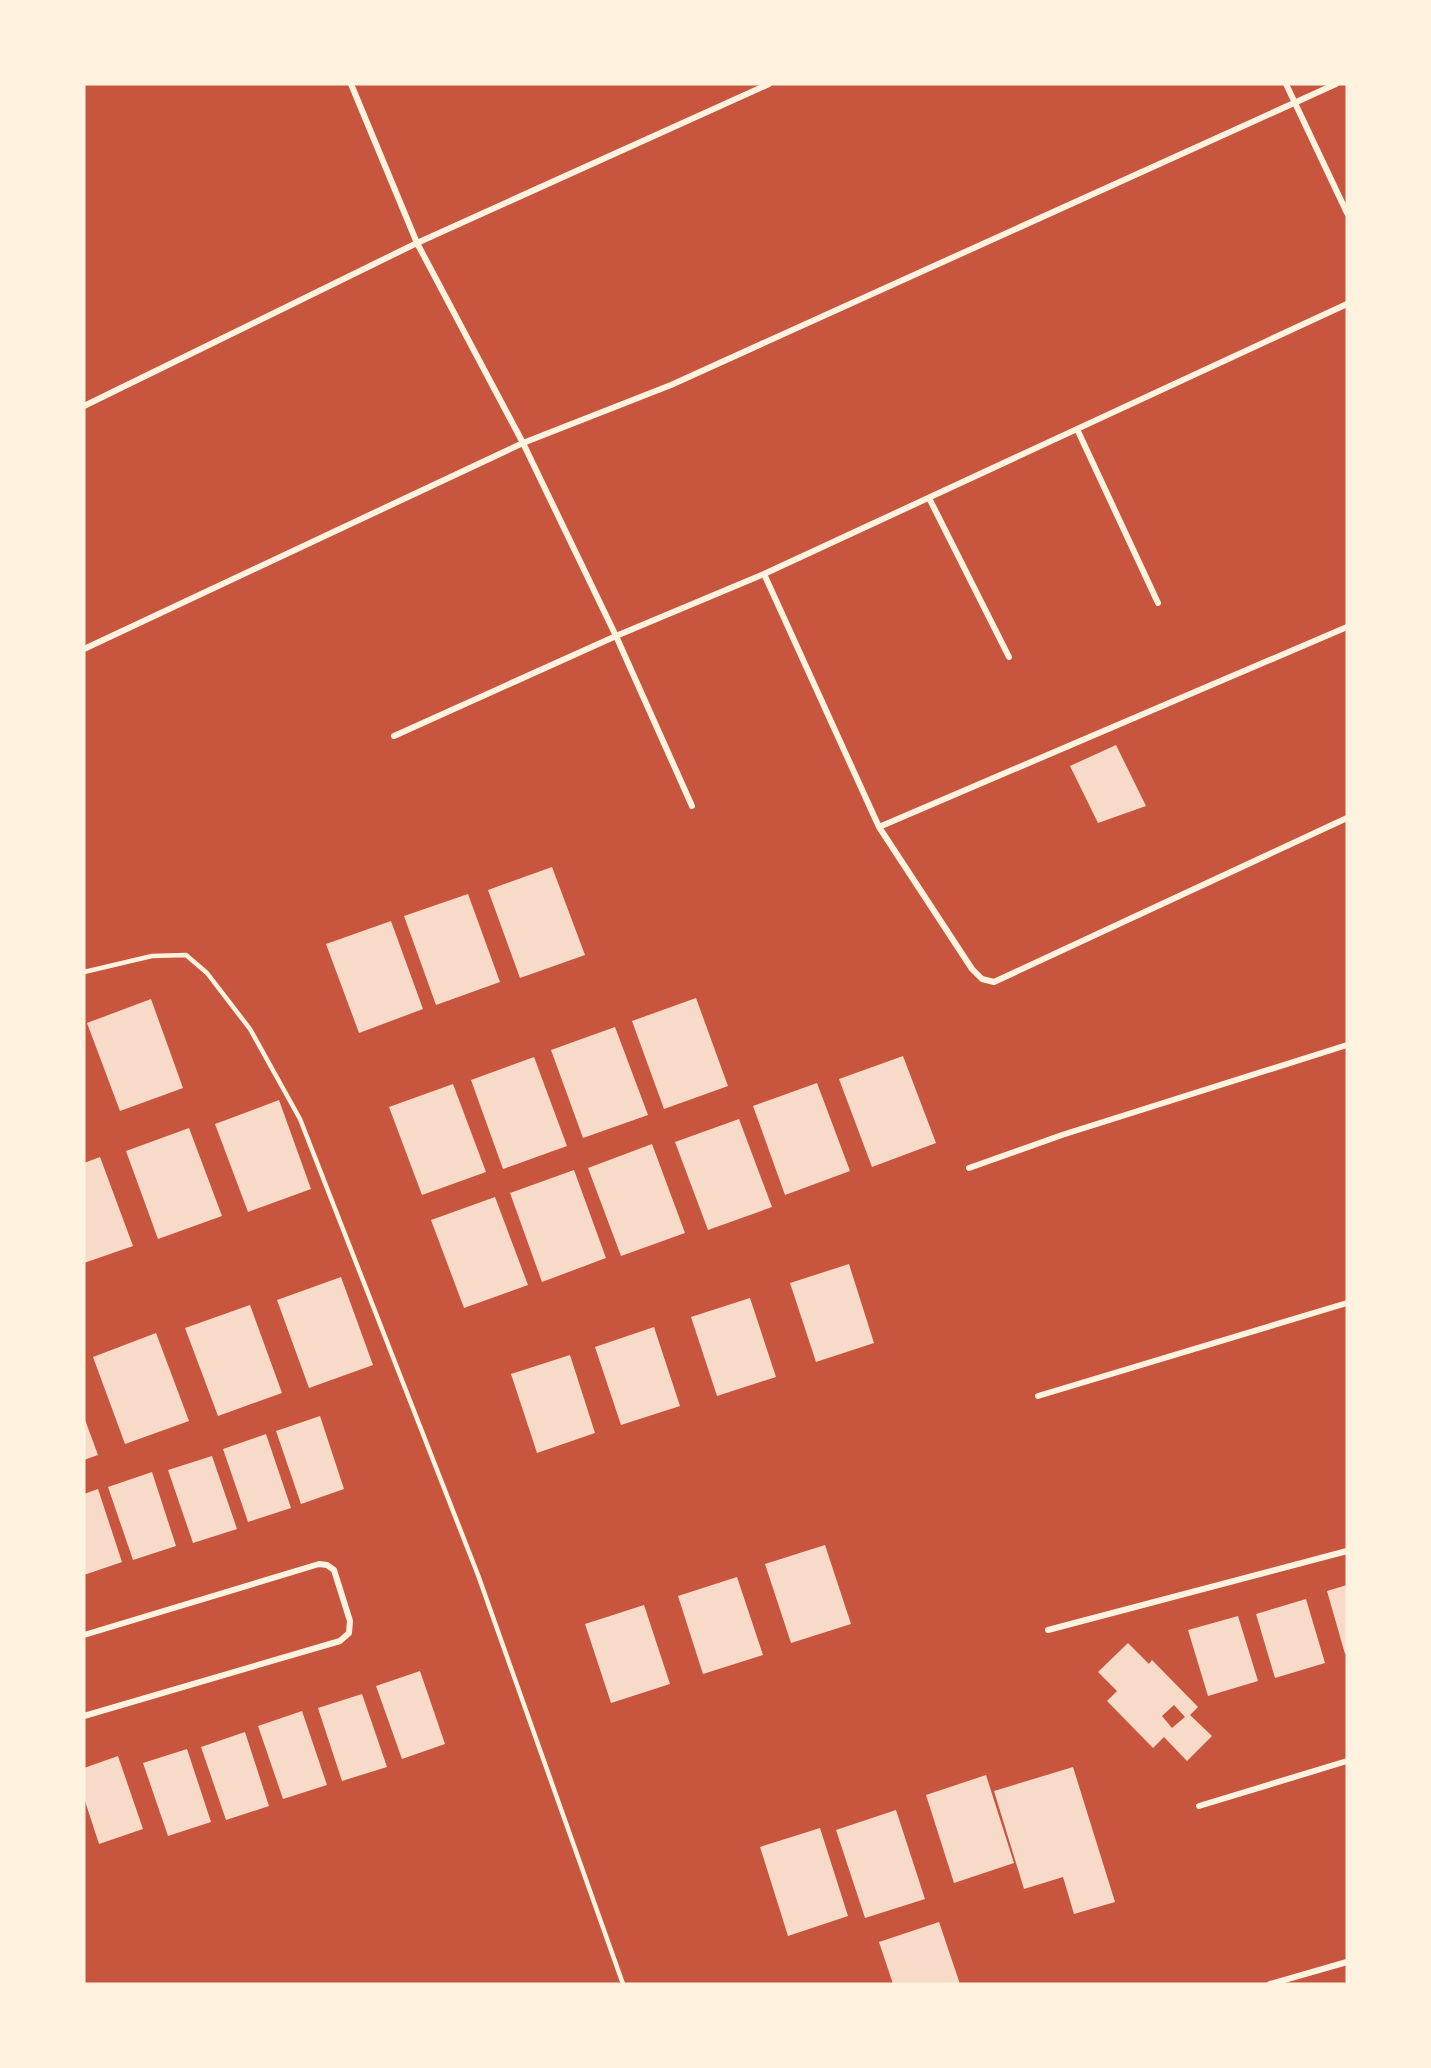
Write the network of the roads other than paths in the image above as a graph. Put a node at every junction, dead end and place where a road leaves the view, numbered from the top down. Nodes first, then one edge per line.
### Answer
1 (351, 84) edge
2 (769, 84) edge
3 (1286, 84) edge
4 (1336, 84) edge
5 (1295, 103) junction
6 (1347, 213) edge
7 (417, 243) junction
8 (1347, 304) edge
9 (84, 406) edge
10 (1077, 429) junction
11 (523, 443) junction
12 (929, 498) junction
13 (764, 574) junction
14 (1158, 603) dead end
15 (1347, 627) edge
16 (616, 636) junction
17 (84, 649) edge
18 (1009, 657) dead end
19 (394, 736) dead end
20 (692, 806) dead end
21 (1347, 818) edge
22 (879, 827) junction
23 (84, 972) edge
24 (1347, 1045) edge
25 (969, 1168) dead end
26 (1347, 1302) edge
27 (1038, 1396) dead end
28 (1347, 1551) edge
29 (1048, 1630) dead end
30 (84, 1635) edge
31 (84, 1716) edge
32 (1347, 1761) edge
33 (1199, 1806) dead end
34 (1347, 1962) edge
35 (623, 1984) edge
36 (1270, 1984) edge

1 - 7 street
2 - 7 street
3 - 5 street
4 - 5 street
5 - 6 street
5 - 11 street
7 - 9 street
7 - 11 street
8 - 10 street
10 - 12 street
10 - 14 street
11 - 16 street
11 - 17 street
12 - 13 street
12 - 18 street
13 - 16 street
13 - 22 street
15 - 22 street
16 - 19 street
16 - 20 street
21 - 22 street
23 - 35 lane
24 - 25 street
26 - 27 street
28 - 29 street
30 - 31 street
32 - 33 street
34 - 36 street

